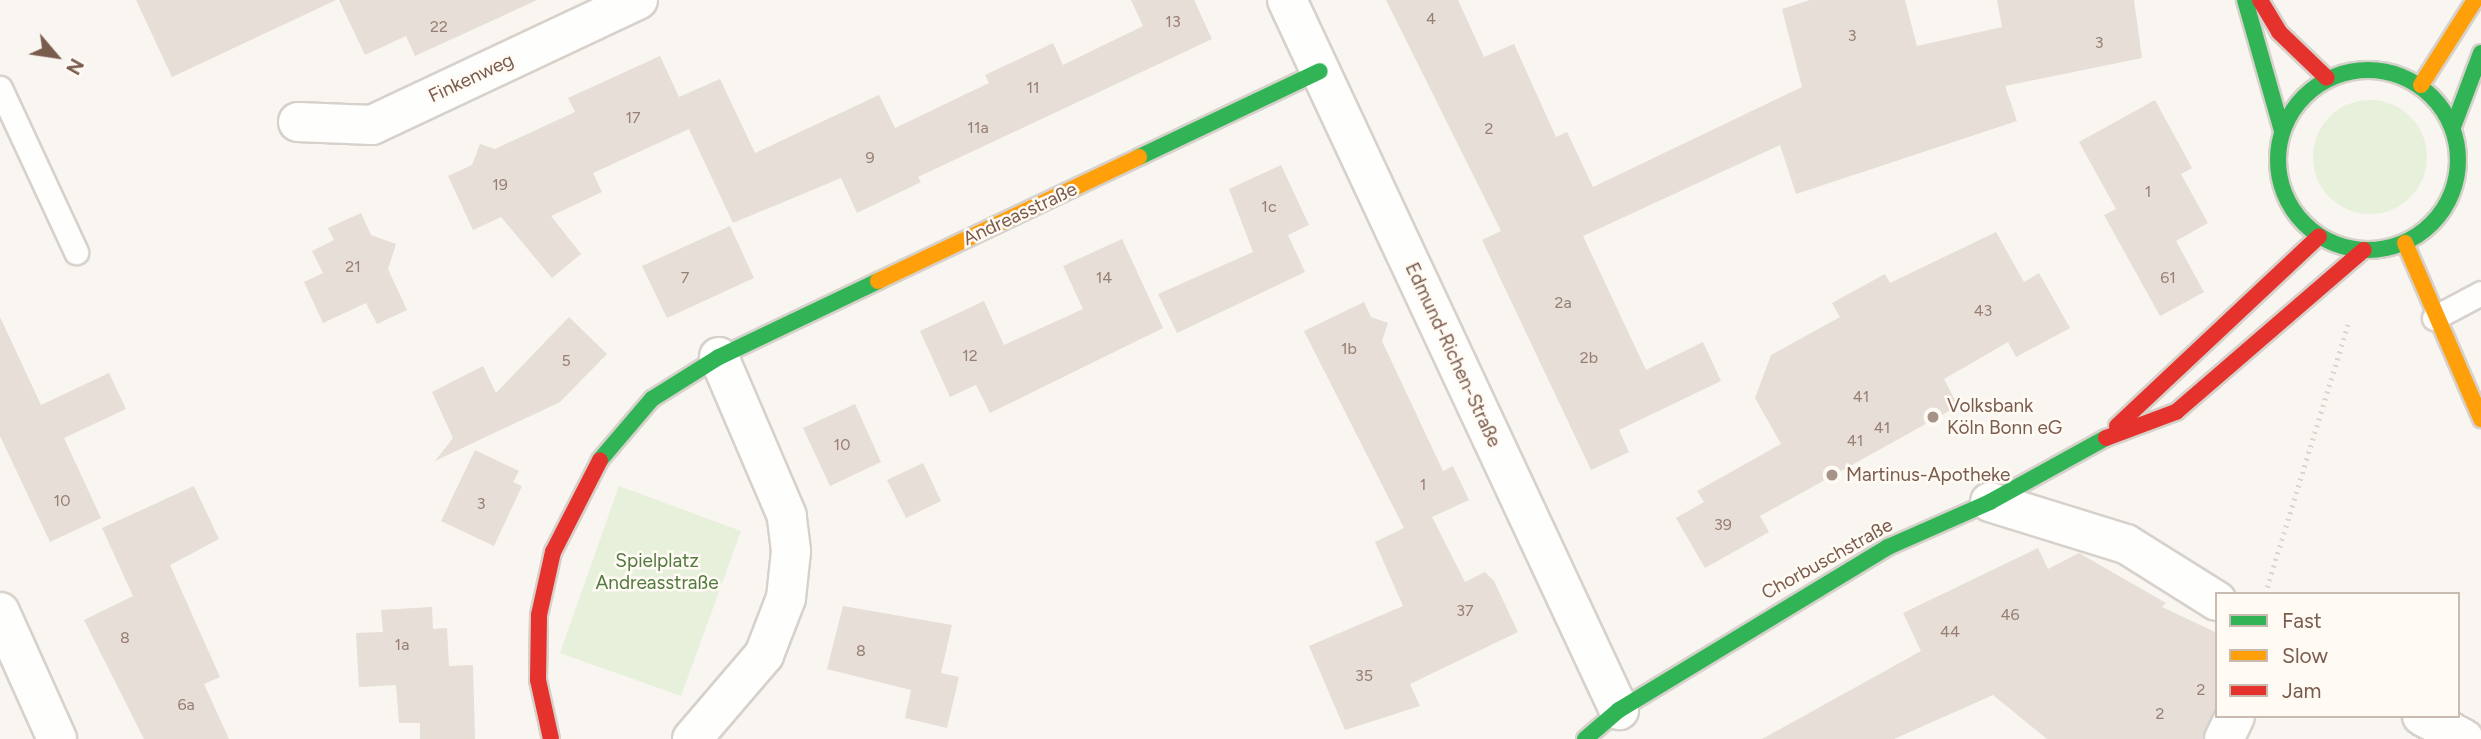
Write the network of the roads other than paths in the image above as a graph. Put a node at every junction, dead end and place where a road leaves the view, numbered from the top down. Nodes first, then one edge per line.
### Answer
1 (638, 0) edge
2 (1287, 0) edge
3 (2245, 0) edge
4 (2260, 0) edge
5 (2475, 0) edge
6 (2481, 53) edge
7 (1320, 71) junction
8 (2327, 78) junction
9 (2421, 85) junction
10 (0, 88) edge
11 (298, 121) dead end
12 (2453, 127) junction
13 (2282, 131) junction
14 (2319, 236) junction
15 (2405, 243) junction
16 (2364, 250) junction
17 (76, 252) dead end
18 (2481, 293) edge
19 (2434, 318) junction
20 (719, 357) junction
21 (2481, 419) edge
22 (2103, 439) junction
23 (1990, 502) junction
24 (2215, 600) edge
25 (0, 612) edge
26 (1619, 710) junction
27 (2234, 718) edge
28 (2426, 718) edge
29 (57, 739) edge
30 (551, 739) edge
31 (692, 739) edge
32 (1586, 739) edge
33 (2224, 739) edge
34 (2464, 739) edge

1 - 11 street, Finkenweg
2 - 7 street, Edmund-Richen-Straße
3 - 13 main road
4 - 8 main road
5 - 9 main road
6 - 12 main road
7 - 20 main road, Andreasstraße
7 - 26 street, Edmund-Richen-Straße
8 - 9 main road
8 - 13 main road
9 - 12 main road
10 - 17 lane
12 - 15 main road
13 - 14 main road
14 - 16 main road
14 - 22 main road, Chorbuschstraße
15 - 16 main road
15 - 19 main road
16 - 22 main road, Chorbuschstraße
18 - 19 lane
19 - 21 main road
20 - 30 main road, Andreasstraße
20 - 31 street
22 - 23 main road, Chorbuschstraße
23 - 24 street
23 - 26 main road, Chorbuschstraße
25 - 29 street
26 - 32 main road, Chorbuschstraße
27 - 33 street
28 - 34 street

